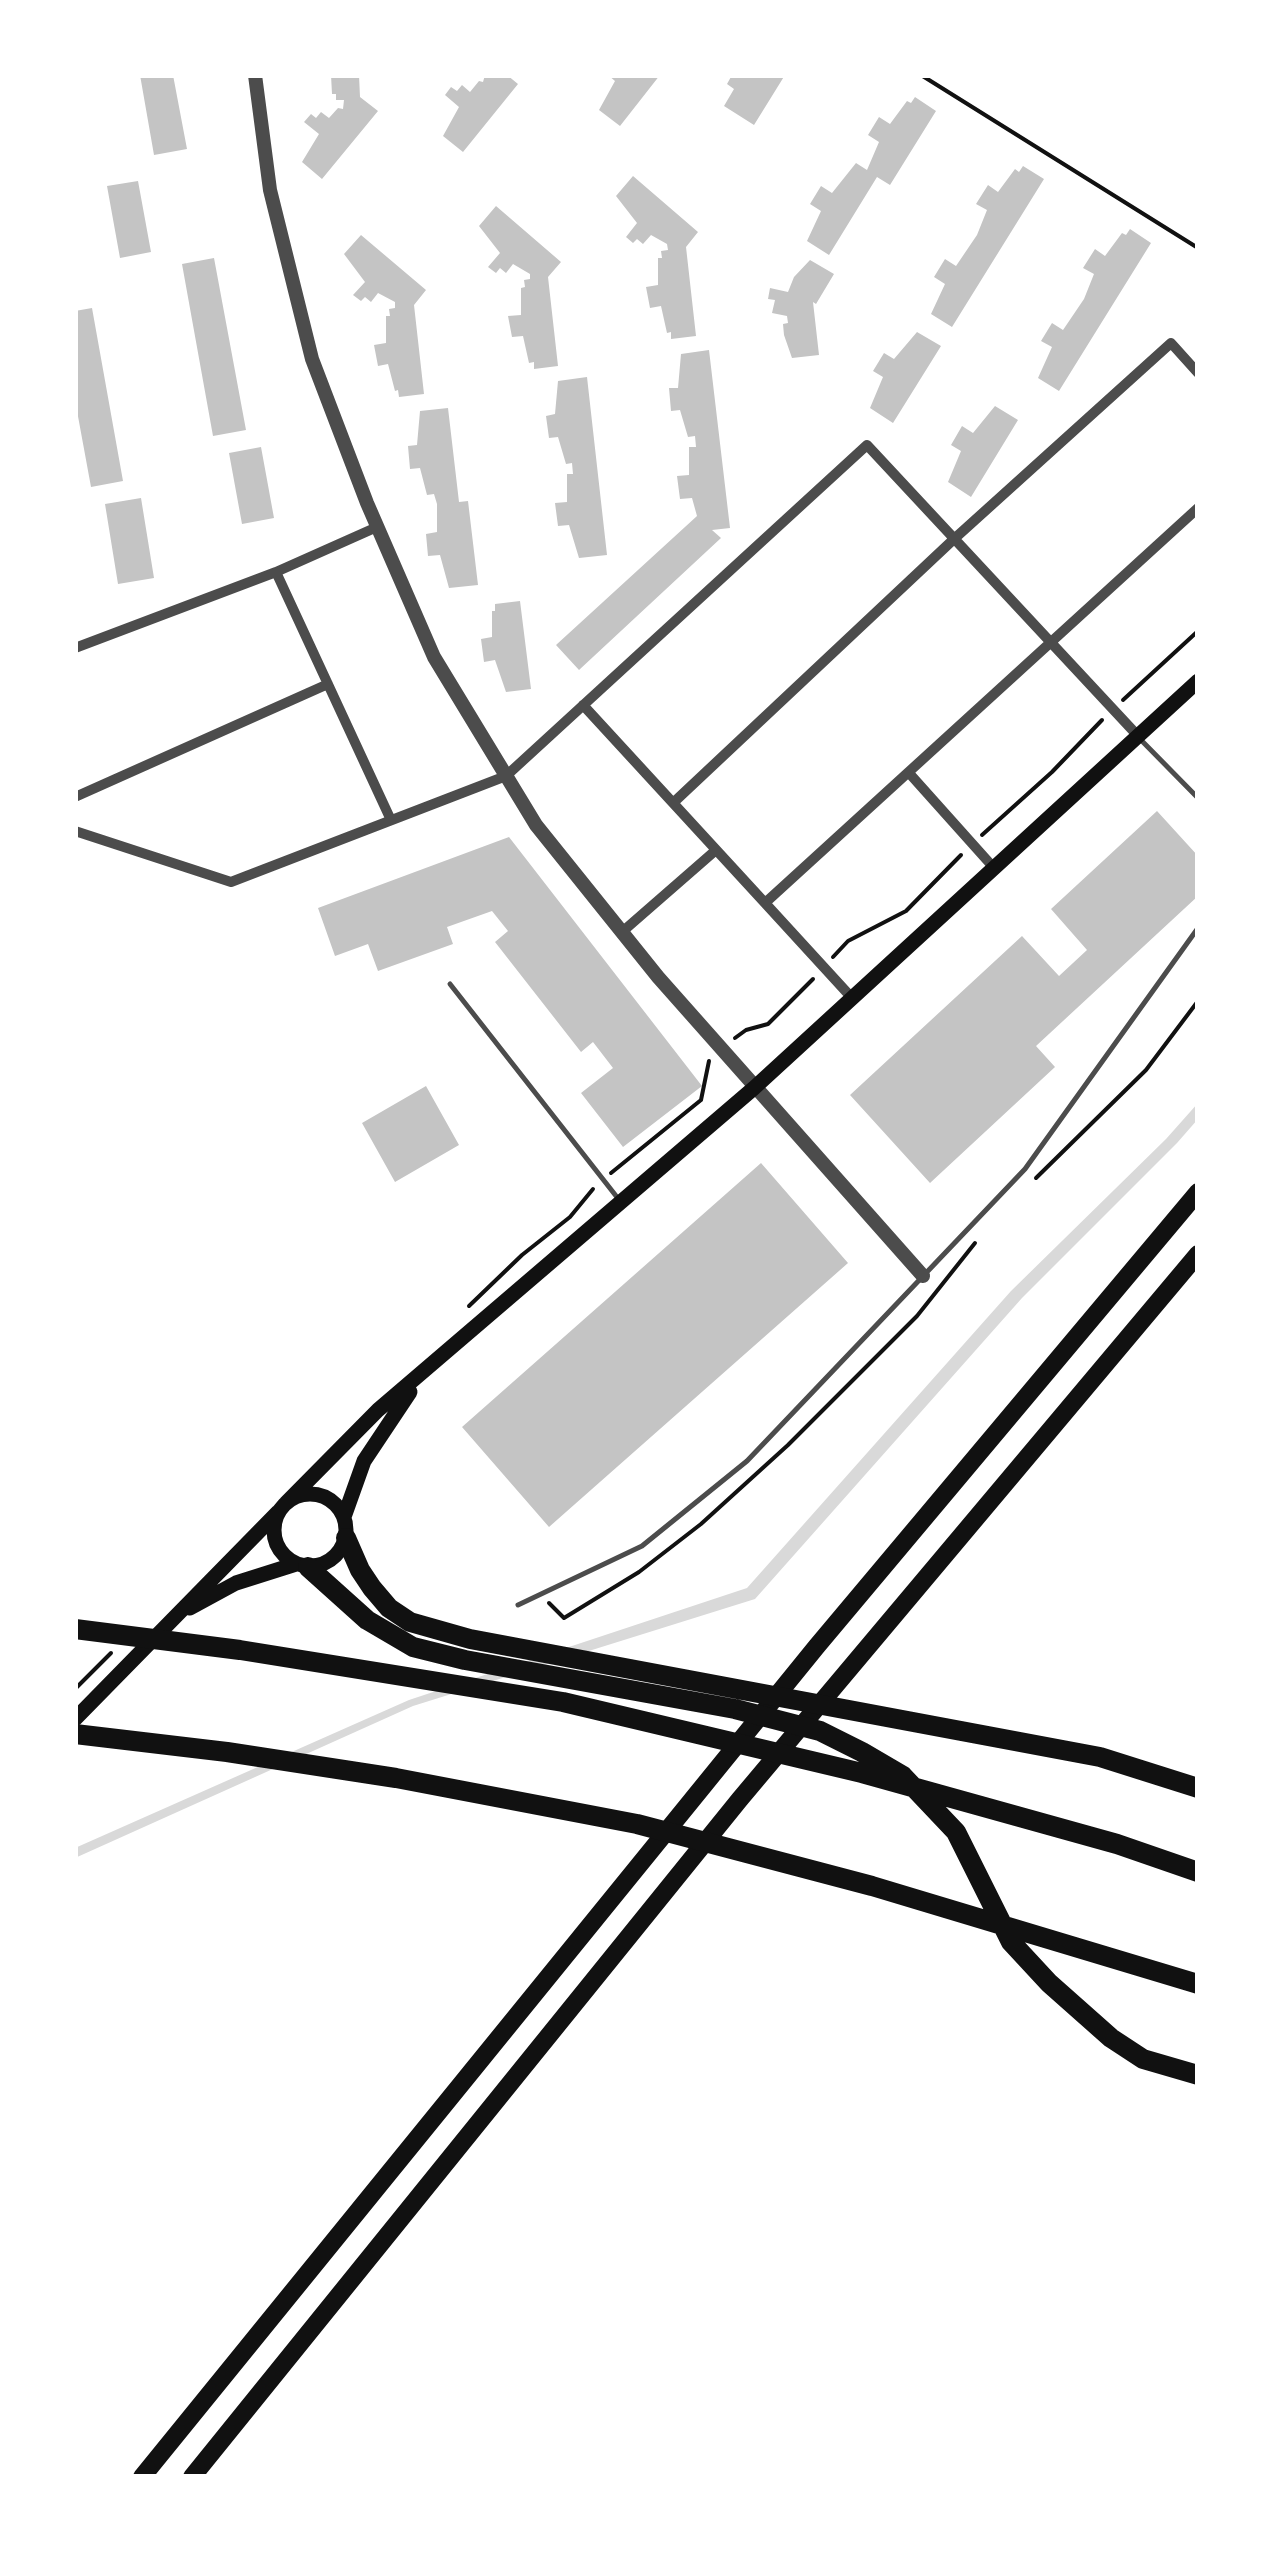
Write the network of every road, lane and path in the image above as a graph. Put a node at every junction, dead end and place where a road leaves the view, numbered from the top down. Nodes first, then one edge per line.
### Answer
1 (255, 75) edge
2 (921, 75) edge
3 (1198, 248) edge
4 (1198, 373) edge
5 (1198, 508) edge
6 (377, 527) junction
7 (954, 539) junction
8 (276, 572) junction
9 (1198, 631) edge
10 (1052, 644) junction
11 (75, 648) edge
12 (1198, 681) edge
13 (328, 684) junction
14 (583, 706) junction
15 (1112, 709) junction
16 (1138, 736) junction
17 (909, 773) junction
18 (506, 776) junction
19 (75, 797) edge
20 (1198, 798) edge
21 (673, 804) junction
22 (390, 818) junction
23 (75, 831) edge
24 (973, 844) junction
25 (716, 850) junction
26 (994, 868) junction
27 (765, 903) junction
28 (1198, 928) edge
29 (622, 932) junction
30 (824, 968) junction
31 (450, 984) dead end
32 (852, 998) junction
33 (720, 1049) junction
34 (754, 1088) junction
35 (602, 1178) junction
36 (1198, 1192) edge
37 (622, 1204) junction
38 (570, 1216) dead end
39 (1198, 1254) edge
40 (923, 1276) junction
41 (424, 1373) junction
42 (282, 1507) junction
43 (345, 1528) junction
44 (302, 1566) junction
45 (518, 1604) dead end
46 (167, 1625) junction
47 (75, 1628) edge
48 (75, 1719) edge
49 (75, 1734) edge
50 (1198, 1788) edge
51 (1198, 1872) edge
52 (1198, 1984) edge
53 (1198, 2075) edge
54 (142, 2477) edge
55 (192, 2477) edge

1 - 6 street
2 - 3 path
4 - 7 street
5 - 10 street
6 - 8 street
6 - 18 street
7 - 10 street
7 - 14 street
7 - 21 street
8 - 11 street
8 - 13 street
9 - 15 path
10 - 15 street
10 - 17 street
12 - 16 main road
13 - 19 street
13 - 22 street
14 - 18 street
14 - 21 street
15 - 16 street
15 - 24 path
16 - 20 lane
16 - 26 main road
17 - 24 street
17 - 27 street
18 - 22 street
18 - 29 street
21 - 25 street
22 - 23 street
24 - 26 street
24 - 30 path
25 - 27 street
25 - 29 street
26 - 32 main road
27 - 30 street
28 - 40 lane
29 - 33 street
30 - 32 street
30 - 33 path
31 - 35 lane
32 - 34 main road
33 - 34 street
33 - 35 path
34 - 37 main road
34 - 40 street
35 - 37 lane
35 - 38 path
36 - 54 highway
37 - 41 main road
39 - 55 highway
40 - 45 lane
41 - 42 main road
41 - 43 main road
42 - 43 main road
42 - 44 main road
42 - 46 main road
43 - 44 main road
43 - 50 highway
44 - 46 main road
44 - 53 highway
46 - 48 main road
47 - 51 highway
49 - 52 highway

